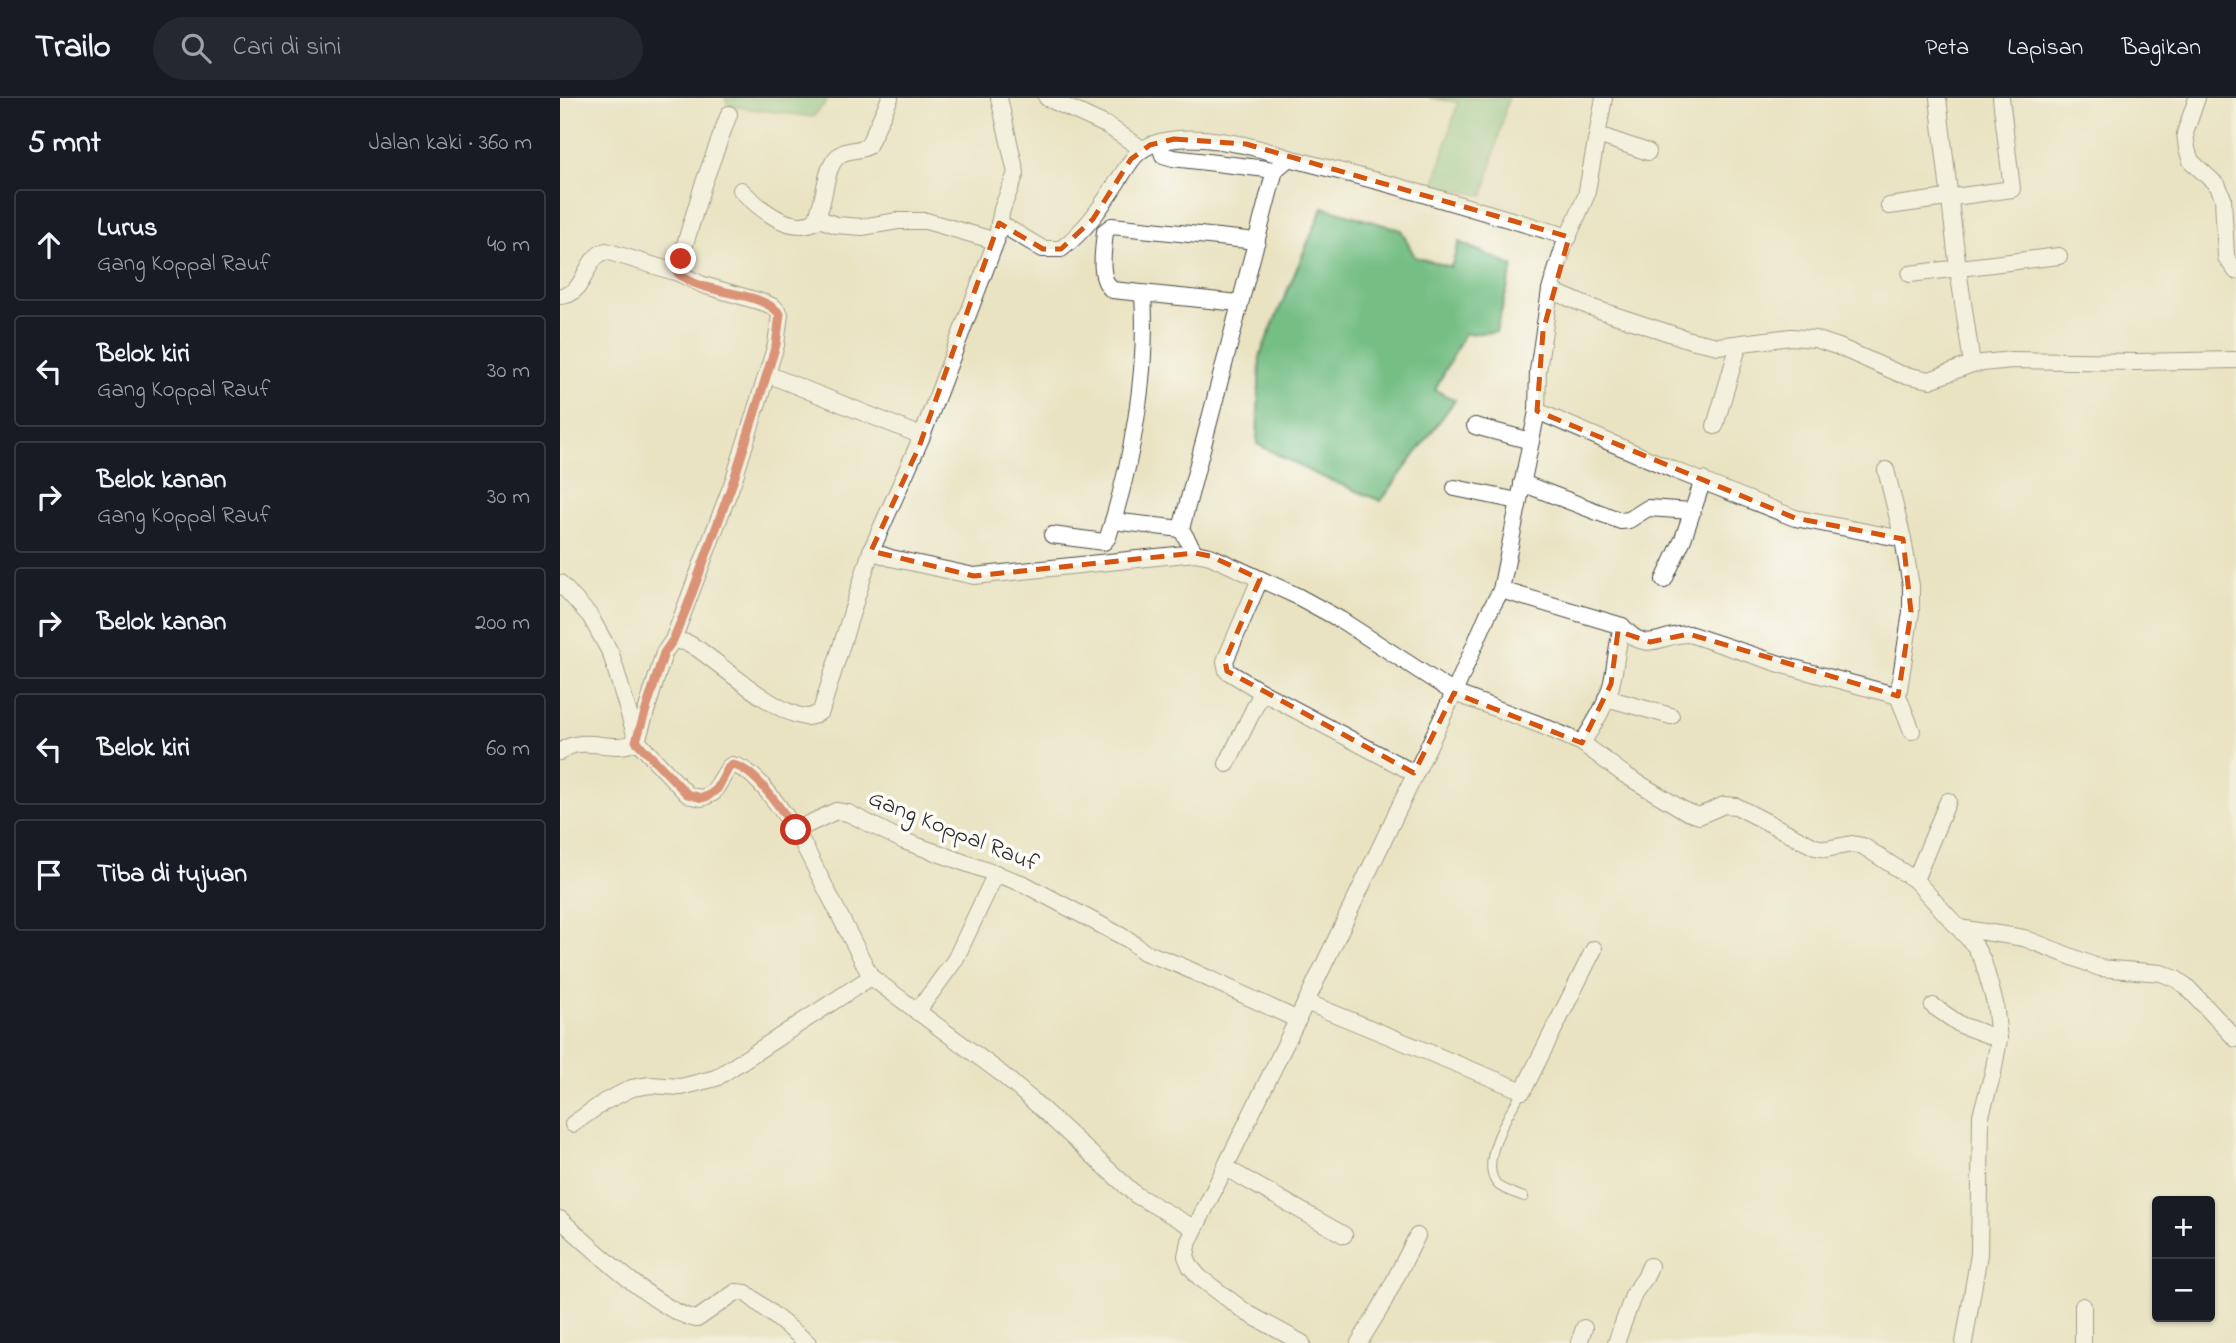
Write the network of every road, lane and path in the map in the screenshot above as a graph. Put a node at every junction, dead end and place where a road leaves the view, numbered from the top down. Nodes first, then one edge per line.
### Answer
1 (890, 98) edge
2 (999, 98) edge
3 (1047, 98) edge
4 (1605, 98) edge
5 (1938, 98) edge
6 (2001, 98) edge
7 (2197, 98) edge
8 (729, 114) dead end
9 (1598, 135) junction
10 (1159, 144) junction
11 (1142, 149) junction
12 (1648, 152) dead end
13 (1289, 158) junction
14 (1275, 170) junction
15 (741, 190) dead end
16 (1950, 197) junction
17 (1889, 206) dead end
18 (817, 218) junction
19 (999, 223) junction
20 (1569, 237) junction
21 (996, 241) junction
22 (1257, 241) junction
23 (2059, 256) dead end
24 (1958, 268) junction
25 (2236, 271) edge
26 (678, 273) junction
27 (1910, 274) dead end
28 (1550, 290) junction
29 (1143, 295) junction
30 (560, 296) edge
31 (1239, 303) junction
32 (1739, 344) junction
33 (2236, 360) edge
34 (1972, 364) junction
35 (767, 374) junction
36 (1537, 411) junction
37 (1475, 426) dead end
38 (1715, 426) dead end
39 (922, 436) junction
40 (1531, 441) junction
41 (1886, 470) dead end
42 (1703, 480) junction
43 (1522, 483) junction
44 (1455, 488) dead end
45 (1518, 501) junction
46 (1692, 510) junction
47 (1113, 521) junction
48 (1181, 529) junction
49 (1052, 535) dead end
50 (1903, 539) junction
51 (871, 551) junction
52 (1195, 553) junction
53 (1260, 579) junction
54 (1664, 579) dead end
55 (560, 583) edge
56 (1501, 590) junction
57 (1622, 626) junction
58 (673, 640) junction
59 (1262, 692) junction
60 (1454, 693) junction
61 (1898, 696) junction
62 (1606, 698) junction
63 (1671, 716) dead end
64 (1912, 732) dead end
65 (636, 741) junction
66 (1583, 744) junction
67 (560, 752) edge
68 (1227, 764) dead end
69 (1414, 773) junction
70 (1948, 801) dead end
71 (796, 830) junction
72 (996, 873) junction
73 (1915, 880) junction
74 (1959, 928) junction
75 (1594, 949) dead end
76 (871, 977) junction
77 (1307, 1002) junction
78 (1933, 1006) dead end
79 (917, 1012) junction
80 (1298, 1020) junction
81 (2236, 1039) edge
82 (1999, 1040) junction
83 (1523, 1091) junction
84 (573, 1124) dead end
85 (1226, 1168) junction
86 (1524, 1197) dead end
87 (560, 1219) edge
88 (1195, 1228) junction
89 (1344, 1235) dead end
90 (1417, 1236) dead end
91 (1650, 1266) dead end
92 (2083, 1306) dead end
93 (1270, 1326) junction
94 (808, 1343) edge
95 (1265, 1343) edge
96 (1302, 1343) edge
97 (1359, 1343) edge
98 (1616, 1343) edge
99 (1964, 1343) edge
100 (2083, 1343) edge

1 - 18 street
2 - 19 street
3 - 11 street
4 - 9 street
5 - 16 street
6 - 16 street
7 - 25 street
8 - 26 street
9 - 12 street
9 - 20 street
10 - 11 street
10 - 13 street
10 - 14 street
11 - 19 street
13 - 14 street
13 - 20 street
14 - 22 street
15 - 18 street
16 - 17 street
16 - 24 street
18 - 21 street
19 - 21 street
20 - 28 street
21 - 39 street
22 - 29 street
22 - 31 street
23 - 24 street
24 - 27 street
24 - 34 street
26 - 30 street
26 - 35 street
28 - 32 street
28 - 36 street
29 - 31 street
29 - 47 street
31 - 48 street
32 - 34 street
32 - 38 street
33 - 34 street
35 - 39 street
35 - 58 street
36 - 40 street
36 - 42 street
37 - 40 street
39 - 51 street
40 - 43 street
41 - 50 street
42 - 46 street
42 - 50 street
43 - 45 street
43 - 46 street
44 - 45 street
45 - 56 street
46 - 54 street
47 - 48 street
47 - 49 street
48 - 52 street
50 - 61 street
51 - 52 street
51 - 58 street
52 - 53 street
53 - 59 street
53 - 60 street
55 - 65 street
56 - 57 street
56 - 60 street
57 - 61 street
57 - 62 street
58 - 65 street
59 - 68 street
59 - 69 street
60 - 66 street
60 - 69 street
61 - 64 street
62 - 63 street
62 - 66 street
65 - 67 street
65 - 71 street
66 - 73 street
69 - 77 street
70 - 73 street
71 - 72 street, Gang Koppal Rauf
71 - 76 street
72 - 79 street
72 - 80 street, Gang Koppal Rauf
73 - 74 street
74 - 81 street
74 - 82 street
75 - 83 street
76 - 79 street
76 - 84 street
77 - 80 street
77 - 83 street
78 - 82 street
79 - 88 street
80 - 85 street
82 - 99 street
83 - 86 lane
85 - 88 street
85 - 89 street
87 - 94 street
88 - 93 street
90 - 97 street
91 - 98 street
92 - 100 street
93 - 95 street
93 - 96 street

